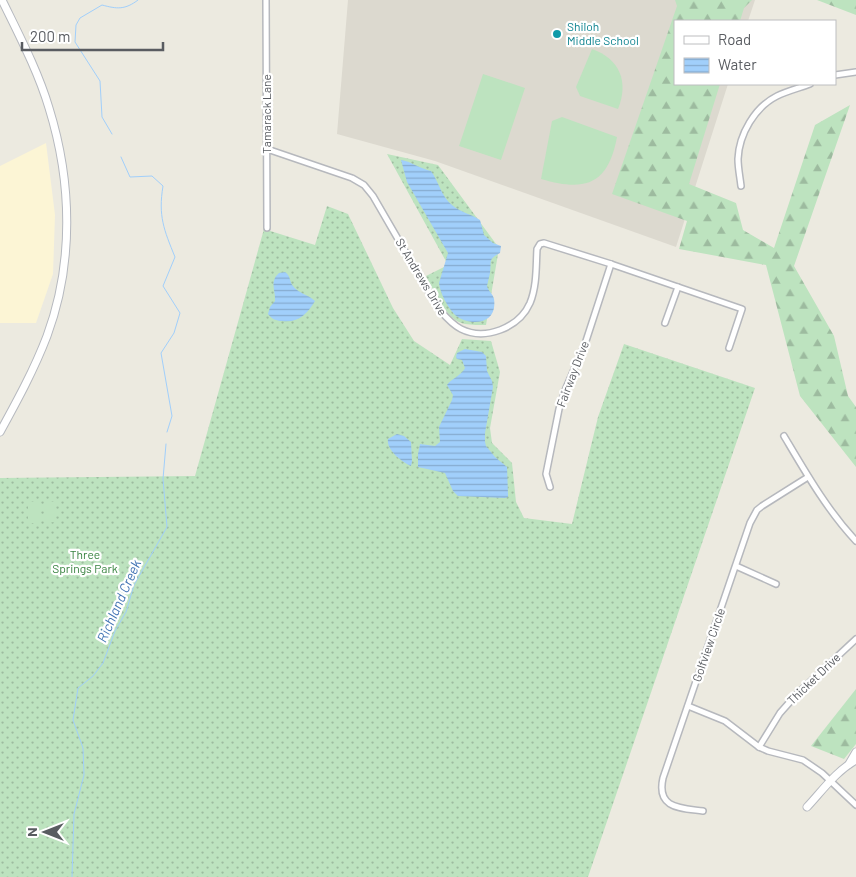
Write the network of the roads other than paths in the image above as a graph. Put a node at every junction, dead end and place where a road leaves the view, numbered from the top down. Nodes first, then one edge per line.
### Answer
1 (2, 0) edge
2 (266, 0) edge
3 (856, 72) edge
4 (836, 75) edge
5 (798, 86) edge
6 (267, 149) junction
7 (741, 186) dead end
8 (267, 228) dead end
9 (612, 264) junction
10 (678, 287) junction
11 (665, 323) dead end
12 (729, 348) dead end
13 (0, 432) edge
14 (784, 436) dead end
15 (808, 478) junction
16 (550, 487) dead end
17 (856, 541) edge
18 (736, 566) junction
19 (776, 584) dead end
20 (856, 639) edge
21 (688, 706) junction
22 (760, 747) junction
23 (856, 752) edge
24 (856, 760) edge
25 (848, 764) junction
26 (831, 781) junction
27 (856, 805) edge
28 (807, 807) dead end
29 (703, 811) dead end

1 - 13 main road
2 - 6 street, Tamarack Lane
3 - 4 street
5 - 7 street
6 - 8 street, Tamarack Lane
6 - 9 street, St Andrews Drive
9 - 10 street, St Andrews Drive
9 - 16 street, Fairway Drive
10 - 11 street
10 - 12 street, St Andrews Drive
14 - 15 street
15 - 17 street
15 - 18 street, Golfview Circle
18 - 19 street
18 - 21 street, Golfview Circle
20 - 22 street, Thicket Drive
21 - 22 street
21 - 29 street, Golfview Circle
22 - 26 street
23 - 25 main road
24 - 25 main road
25 - 26 main road
26 - 27 street
26 - 28 main road

